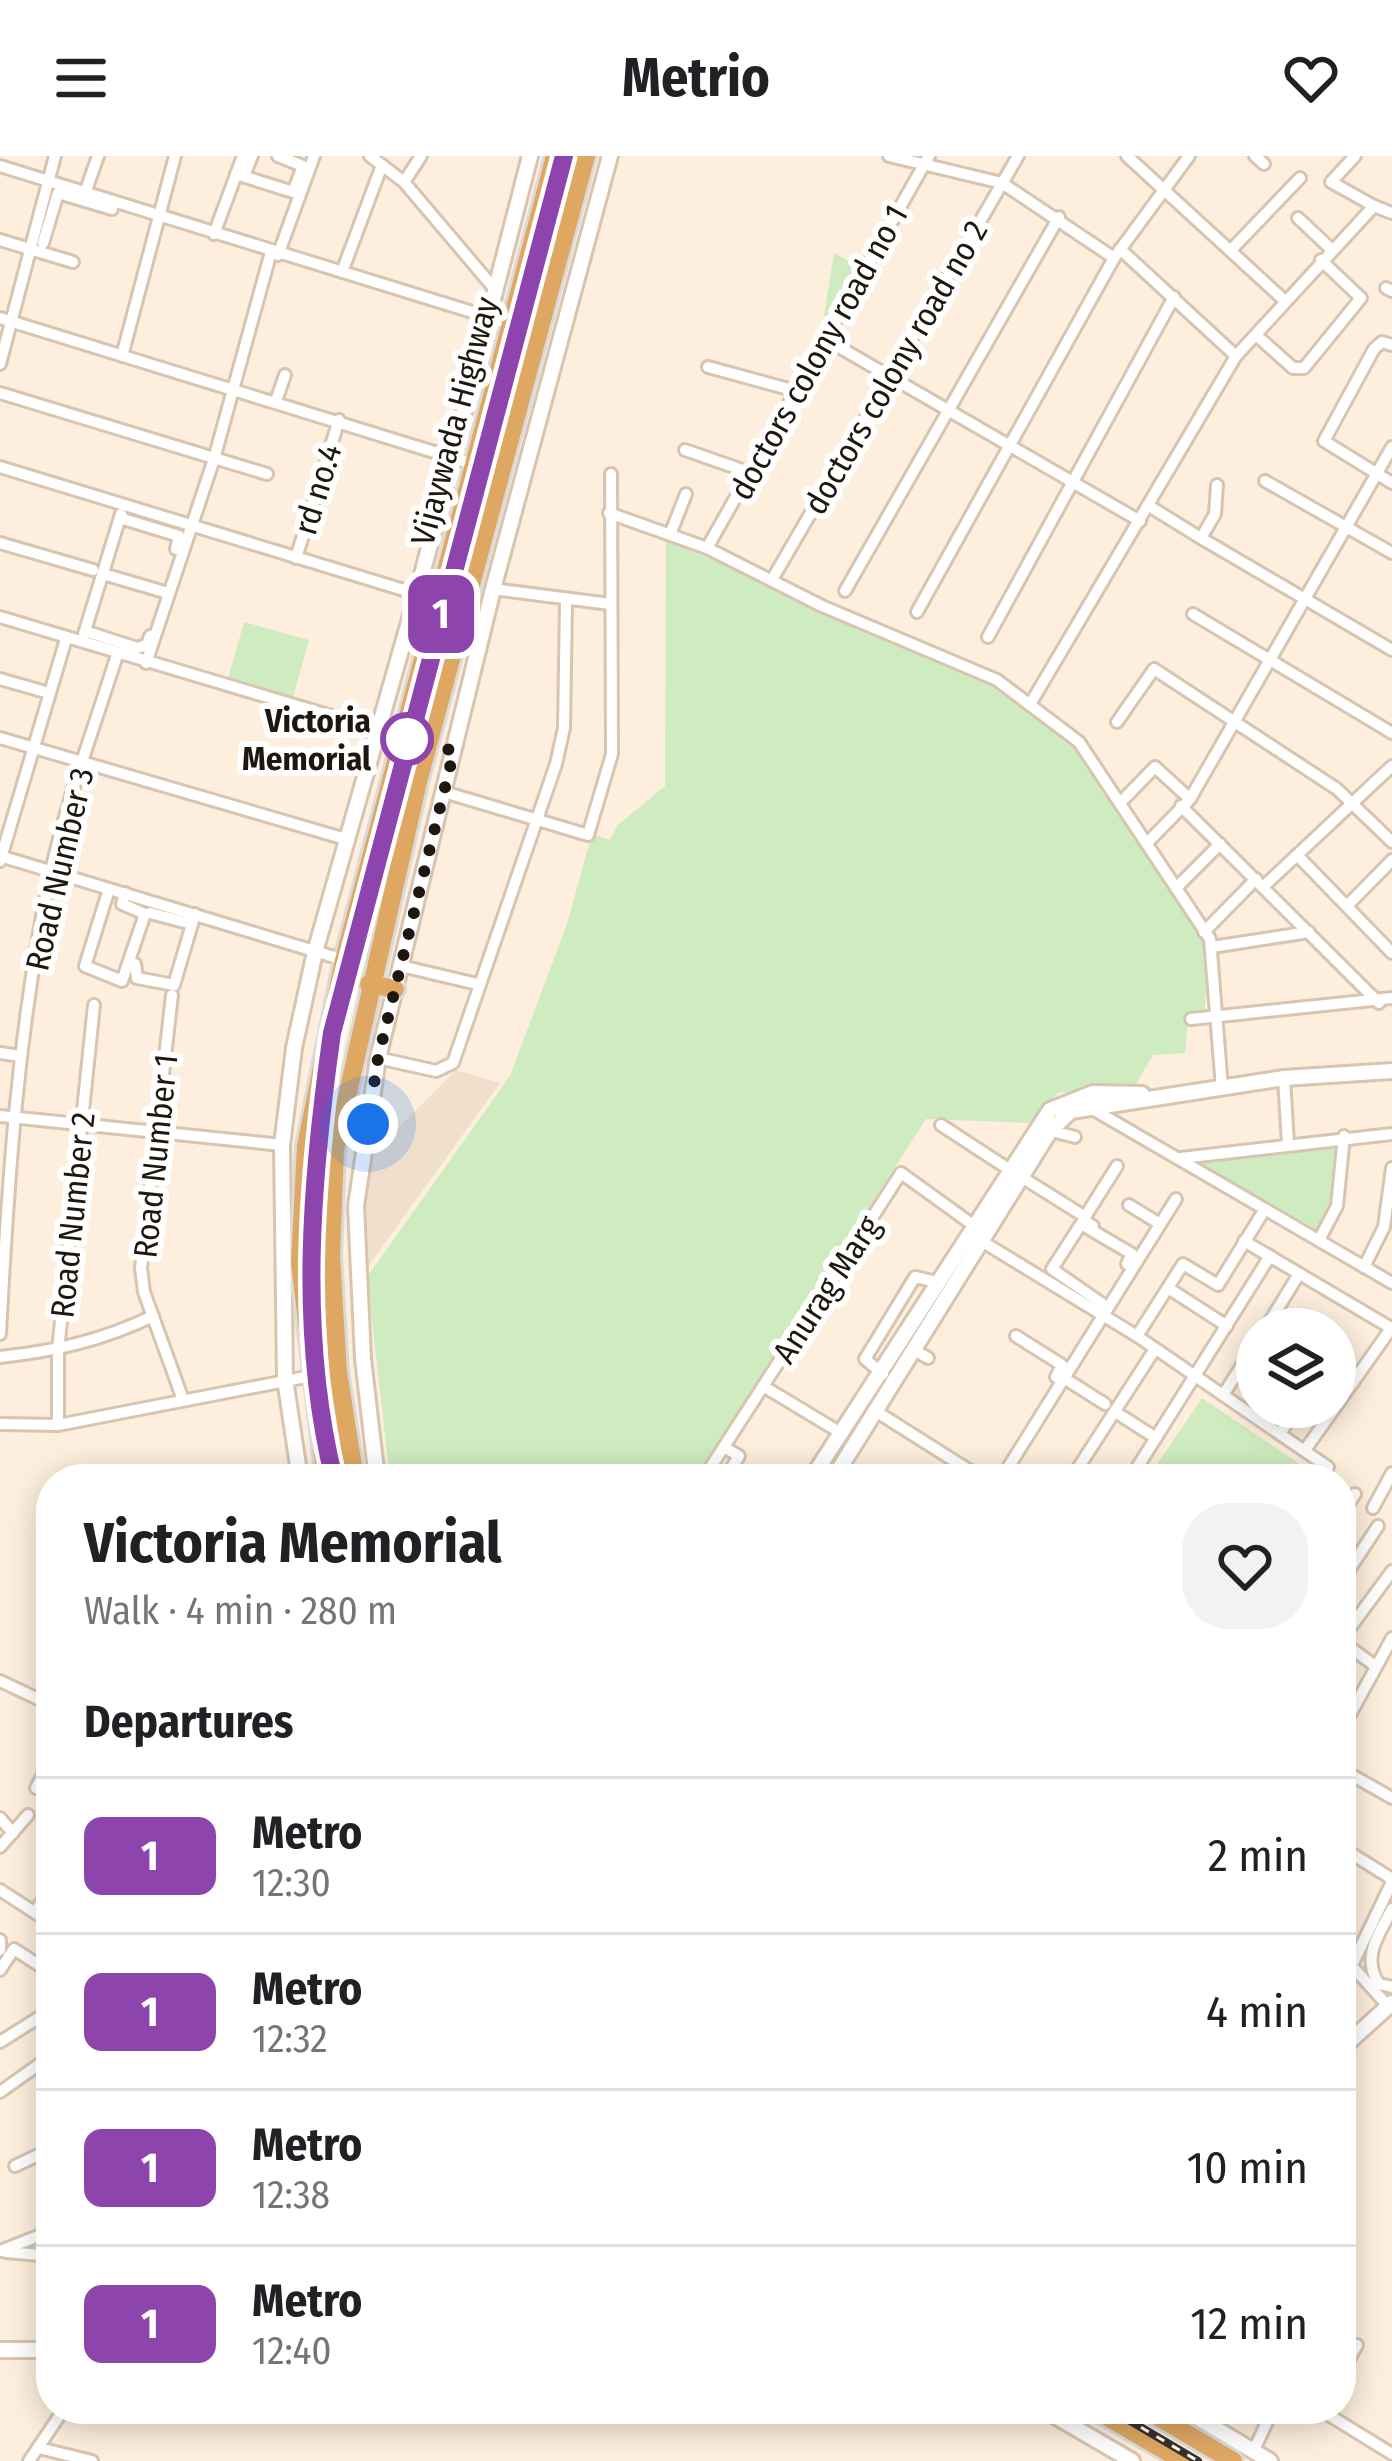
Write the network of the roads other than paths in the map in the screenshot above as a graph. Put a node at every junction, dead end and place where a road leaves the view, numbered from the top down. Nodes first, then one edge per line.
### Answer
1 (55, 156) edge
2 (98, 156) edge
3 (175, 156) edge
4 (278, 156) edge
5 (370, 156) edge
6 (421, 156) edge
7 (530, 156) edge
8 (555, 156) edge
9 (586, 156) edge
10 (610, 156) edge
11 (889, 156) edge
12 (1018, 156) edge
13 (1126, 156) edge
14 (1189, 156) edge
15 (1355, 156) edge
16 (310, 157) edge
17 (247, 159) edge
18 (918, 160) edge
19 (382, 165) junction
20 (0, 166) edge
21 (240, 175) junction
22 (1300, 178) dead end
23 (48, 181) junction
24 (404, 182) junction
25 (1002, 183) junction
26 (1162, 189) junction
27 (68, 192) junction
28 (93, 198) junction
29 (1374, 206) junction
30 (112, 209) dead end
31 (1392, 213) edge
32 (160, 217) junction
33 (1059, 217) junction
34 (1298, 218) dead end
35 (214, 234) junction
36 (39, 238) junction
37 (0, 240) edge
38 (1331, 249) junction
39 (1232, 250) junction
40 (1117, 253) junction
41 (275, 254) junction
42 (1321, 260) junction
43 (73, 262) dead end
44 (342, 272) junction
45 (494, 286) junction
46 (1171, 301) junction
47 (1285, 301) junction
48 (487, 317) junction
49 (542, 319) junction
50 (6, 320) edge
51 (511, 324) junction
52 (564, 324) junction
53 (1256, 335) junction
54 (825, 339) junction
55 (1392, 345) edge
56 (122, 356) junction
57 (1236, 356) junction
58 (0, 364) edge
59 (708, 367) dead end
60 (888, 374) junction
61 (285, 376) dead end
62 (232, 389) junction
63 (796, 391) junction
64 (0, 393) edge
65 (276, 401) junction
66 (950, 409) junction
67 (339, 420) junction
68 (1012, 445) junction
69 (1392, 447) edge
70 (686, 450) dead end
71 (214, 459) junction
72 (451, 460) junction
73 (473, 464) junction
74 (0, 467) edge
75 (751, 473) junction
76 (267, 474) dead end
77 (611, 474) dead end
78 (1377, 474) junction
79 (1264, 481) dead end
80 (1072, 482) junction
81 (1392, 483) edge
82 (1217, 485) dead end
83 (686, 494) dead end
84 (1149, 506) junction
85 (122, 512) junction
86 (609, 513) junction
87 (1140, 521) junction
88 (190, 526) junction
89 (1346, 526) junction
90 (671, 532) junction
91 (1202, 539) junction
92 (0, 543) edge
93 (707, 548) junction
94 (1191, 548) dead end
95 (450, 552) junction
96 (1392, 553) edge
97 (296, 558) junction
98 (478, 560) junction
99 (98, 572) junction
100 (773, 578) junction
101 (493, 589) junction
102 (845, 591) dead end
103 (165, 592) junction
104 (417, 594) junction
105 (1307, 597) junction
106 (615, 598) junction
107 (566, 602) junction
108 (917, 612) dead end
109 (1193, 614) dead end
110 (0, 617) edge
111 (83, 637) junction
112 (988, 637) dead end
113 (65, 638) junction
114 (1392, 650) edge
115 (117, 656) junction
116 (1270, 659) junction
117 (146, 662) junction
118 (0, 679) edge
119 (50, 693) junction
120 (1032, 701) junction
121 (1236, 719) junction
122 (1117, 722) dead end
123 (379, 730) junction
124 (1392, 734) edge
125 (0, 738) edge
126 (33, 748) junction
127 (83, 762) junction
128 (1392, 766) edge
129 (444, 792) junction
130 (0, 800) edge
131 (1122, 801) junction
132 (1185, 802) junction
133 (1353, 804) junction
134 (17, 805) junction
135 (539, 821) junction
136 (349, 840) junction
137 (1392, 842) edge
138 (1147, 843) junction
139 (1220, 844) junction
140 (1297, 855) junction
141 (0, 858) edge
142 (1392, 860) edge
143 (51, 872) junction
144 (1260, 883) junction
145 (1175, 888) junction
146 (110, 889) junction
147 (125, 893) junction
148 (1347, 906) junction
149 (151, 907) junction
150 (194, 919) junction
151 (1204, 932) junction
152 (1310, 932) junction
153 (1212, 946) junction
154 (315, 952) junction
155 (1392, 952) edge
156 (344, 960) junction
157 (401, 966) junction
158 (369, 984) junction
159 (477, 984) junction
160 (395, 989) junction
161 (172, 995) dead end
162 (1386, 1000) edge
163 (94, 1005) dead end
164 (1217, 1017) junction
165 (1191, 1019) dead end
166 (0, 1053) edge
167 (21, 1056) junction
168 (378, 1058) junction
169 (1392, 1071) edge
170 (1284, 1078) junction
171 (1222, 1088) junction
172 (1147, 1096) junction
173 (1089, 1107) junction
174 (6, 1117) edge
175 (941, 1125) dead end
176 (80, 1127) junction
177 (1045, 1128) junction
178 (157, 1134) junction
179 (1392, 1134) edge
180 (1344, 1136) junction
181 (1076, 1137) dead end
182 (1288, 1144) junction
183 (282, 1145) junction
184 (1179, 1158) junction
185 (1118, 1166) dead end
186 (1392, 1168) edge
187 (1016, 1174) junction
188 (1176, 1199) dead end
189 (1129, 1205) dead end
190 (1265, 1209) junction
191 (2, 1212) edge
192 (1079, 1213) dead end
193 (332, 1215) junction
194 (302, 1217) junction
195 (1160, 1224) junction
196 (973, 1225) junction
197 (1319, 1240) junction
198 (1244, 1241) junction
199 (332, 1242) junction
200 (983, 1242) junction
201 (301, 1243) junction
202 (1140, 1256) junction
203 (1270, 1256) junction
204 (1364, 1267) junction
205 (1299, 1274) junction
206 (1, 1279) edge
207 (937, 1282) junction
208 (1392, 1283) edge
209 (1218, 1285) junction
210 (1168, 1288) junction
211 (2, 1301) edge
212 (1242, 1301) junction
213 (1278, 1308) edge
214 (1104, 1309) junction
215 (153, 1316) junction
216 (1227, 1325) junction
217 (1392, 1327) edge
218 (0, 1334) edge
219 (1016, 1336) dead end
220 (1137, 1336) junction
221 (1155, 1349) junction
222 (58, 1351) junction
223 (0, 1357) edge
224 (881, 1373) junction
225 (1236, 1375) edge
226 (311, 1376) junction
227 (1195, 1376) junction
228 (1064, 1378) junction
229 (1356, 1378) edge
230 (285, 1379) junction
231 (896, 1382) junction
232 (764, 1387) junction
233 (1223, 1395) junction
234 (182, 1397) junction
235 (1046, 1398) junction
236 (1105, 1404) dead end
237 (877, 1412) junction
238 (1120, 1415) dead end
239 (0, 1424) edge
240 (58, 1425) junction
241 (1283, 1428) edge
242 (1321, 1428) edge
243 (841, 1433) junction
244 (1280, 1433) junction
245 (1156, 1438) junction
246 (724, 1447) junction
247 (1305, 1450) junction
248 (753, 1454) dead end
249 (739, 1456) junction
250 (298, 1464) edge
251 (324, 1464) edge
252 (353, 1464) edge
253 (375, 1464) edge
254 (713, 1464) edge
255 (734, 1464) edge
256 (821, 1464) edge
257 (843, 1464) edge
258 (959, 1464) edge
259 (1009, 1464) edge
260 (1081, 1464) edge
261 (1140, 1464) edge
262 (1324, 1464) edge
263 (1391, 1479) edge
264 (1373, 1508) dead end
265 (1378, 1526) dead end
266 (1356, 1559) edge
267 (1392, 1571) edge
268 (1356, 1620) edge
269 (1392, 1638) edge
270 (1356, 1651) edge
271 (1374, 1665) junction
272 (0, 1681) edge
273 (36, 1699) edge
274 (1356, 1701) edge
275 (1356, 1778) edge
276 (1392, 1798) edge
277 (28, 1815) dead end
278 (0, 1818) edge
279 (13, 1833) junction
280 (0, 1847) edge
281 (1356, 1857) edge
282 (1392, 1880) edge
283 (0, 1890) edge
284 (36, 1909) edge
285 (1392, 1909) edge
286 (34, 1912) joint
287 (1392, 1932) edge
288 (0, 1940) edge
289 (1374, 1943) junction
290 (0, 1950) edge
291 (36, 1963) edge
292 (1356, 1965) edge
293 (1361, 1969) junction
294 (0, 1970) edge
295 (1392, 1987) edge
296 (1390, 2004) edge
297 (36, 2019) edge
298 (1356, 2035) edge
299 (0, 2042) edge
300 (36, 2067) edge
301 (0, 2092) edge
302 (36, 2156) edge
303 (15, 2166) dead end
304 (36, 2237) edge
305 (1, 2251) edge
306 (36, 2254) edge
307 (0, 2350) edge
308 (36, 2350) edge
309 (54, 2424) edge
310 (1069, 2424) edge
311 (1120, 2424) edge
312 (1170, 2424) edge
313 (1211, 2424) edge
314 (1266, 2424) edge
315 (1343, 2424) edge
316 (39, 2447) junction
317 (1253, 2450) junction
318 (1392, 2454) edge
319 (29, 2461) edge
320 (92, 2461) edge
321 (1132, 2461) edge
322 (1183, 2461) edge
323 (1233, 2461) edge
324 (1270, 2461) edge

1 - 23 street
2 - 28 street
3 - 32 street
4 - 21 street
5 - 19 street
6 - 24 street
7 - 45 street
8 - 51 highway, Vijaywada Highway
9 - 49 highway, Vijaywada Highway
10 - 52 street
11 - 18 street
12 - 25 street, doctors colony road no 2
13 - 26 street
14 - 26 street
15 - 29 street
16 - 41 street
17 - 21 street
18 - 25 street
18 - 54 street, doctors colony road no 1
19 - 24 street
19 - 44 street
20 - 23 street
21 - 35 street
22 - 39 street
23 - 27 street
23 - 36 street
24 - 45 street
25 - 33 street
25 - 60 street, doctors colony road no 2
26 - 39 street
26 - 40 street
27 - 28 street
27 - 36 street
28 - 30 street
28 - 32 street
29 - 31 street
29 - 38 street
32 - 35 street
32 - 56 street
33 - 40 street
33 - 66 street
34 - 38 street
35 - 41 street
36 - 37 street
36 - 43 street
36 - 50 street
38 - 42 street
39 - 47 street
40 - 46 street
40 - 68 street
41 - 44 street
41 - 62 street
42 - 47 street
42 - 53 street
44 - 48 street
45 - 48 street
46 - 57 street
46 - 80 street
47 - 53 street
48 - 51 street
48 - 72 street
49 - 52 highway
49 - 98 highway, Vijaywada Highway
50 - 56 street
50 - 58 street
51 - 73 highway, Vijaywada Highway
52 - 101 street
53 - 57 street
54 - 60 street
54 - 63 street, doctors colony road no 1
55 - 78 street
56 - 62 street
57 - 84 street
59 - 63 street
60 - 66 street
60 - 100 street, doctors colony road no 2
61 - 65 street
62 - 65 street
62 - 71 street
63 - 75 street, doctors colony road no 1
64 - 71 street
65 - 67 street
66 - 68 street
66 - 102 street
67 - 72 street
67 - 97 street, rd no.4
68 - 80 street
68 - 108 street
69 - 78 street
70 - 75 street
71 - 76 street
71 - 88 street
72 - 73 street
72 - 104 street
73 - 95 highway, Vijaywada Highway
74 - 85 street
75 - 93 street, doctors colony road no 1
77 - 86 street
78 - 81 street
78 - 89 street
79 - 89 street
80 - 87 street
80 - 112 street
82 - 91 street
83 - 90 street
84 - 87 street
84 - 91 street
85 - 88 street
85 - 99 street
85 - 103 street
86 - 90 street
86 - 106 street
87 - 120 street
88 - 97 street
88 - 103 street
89 - 96 street
89 - 105 street
90 - 93 street
91 - 94 street
91 - 105 street
92 - 99 street
93 - 100 street
95 - 98 highway
95 - 156 highway, Vijaywada Highway
97 - 104 street
98 - 158 highway, Vijaywada Highway
99 - 103 street
99 - 111 street
100 - 120 street
101 - 107 street
101 - 129 street
103 - 111 street
103 - 117 street
104 - 123 street
105 - 114 street
105 - 116 street
106 - 107 street
106 - 135 street
107 - 135 street
109 - 116 street
110 - 113 street
111 - 113 street
111 - 115 street
113 - 119 street
115 - 117 street
115 - 127 street, Road Number 3
116 - 121 street
116 - 124 street
117 - 123 street
118 - 119 street
119 - 126 street
120 - 131 street
121 - 122 street
121 - 132 street
121 - 133 street
123 - 136 street
125 - 126 street
126 - 127 street
126 - 134 street
127 - 136 street
127 - 143 street, Road Number 3
128 - 133 street
129 - 135 street
129 - 157 street
130 - 134 street
131 - 132 street
131 - 138 street
132 - 138 street
132 - 139 street
133 - 137 street
133 - 140 street
134 - 141 street
135 - 159 street
136 - 154 street
138 - 145 street
139 - 144 street
139 - 145 street
140 - 144 street
140 - 148 street
141 - 143 street
142 - 148 street
143 - 146 street
143 - 167 street, Road Number 3
144 - 151 street
144 - 152 street
145 - 151 street
146 - 147 street
146 - 147 street
147 - 149 street
148 - 155 street
149 - 150 street
149 - 150 street
150 - 154 street
151 - 153 street
152 - 153 street
152 - 162 street
153 - 164 street
154 - 156 street
154 - 183 street
156 - 194 highway, Vijaywada Highway
157 - 159 street
157 - 160 street
158 - 160 highway
158 - 193 highway, Vijaywada Highway
159 - 168 street
160 - 168 street
161 - 178 street, Road Number 1
162 - 164 street
163 - 176 street, Road Number 2
164 - 165 street
164 - 171 street
166 - 167 street
167 - 174 street, Road Number 3
168 - 253 street
169 - 170 street
170 - 171 street
170 - 182 street
171 - 172 street
172 - 173 street
172 - 177 street
173 - 177 street
173 - 184 street
174 - 176 street
174 - 191 street, Road Number 3
175 - 187 street
176 - 178 street
176 - 222 street, Road Number 2
177 - 181 street
177 - 187 street
178 - 183 street
178 - 215 street, Road Number 1
179 - 180 street
180 - 182 street
180 - 197 street
182 - 184 street
183 - 230 street
184 - 190 street
185 - 202 street
186 - 204 street
187 - 192 street
187 - 196 street
187 - 200 street
188 - 195 street
189 - 195 street
190 - 197 street
190 - 198 street
191 - 206 street, Road Number 3
193 - 194 highway
193 - 199 highway, Vijaywada Highway
194 - 201 highway, Vijaywada Highway
195 - 202 street
196 - 200 street
196 - 207 street
196 - 232 street, Anurag Marg
197 - 204 street
198 - 203 street
198 - 209 street
199 - 201 highway
199 - 252 highway, Vijaywada Highway
200 - 214 street
200 - 231 street
201 - 226 highway, Vijaywada Highway
202 - 214 street
203 - 205 street
203 - 212 street
204 - 208 street
205 - 213 street
205 - 217 street
206 - 211 street, Road Number 3
207 - 224 street
207 - 224 street
209 - 210 street
209 - 212 street
210 - 216 street
210 - 220 street
211 - 218 street, Road Number 3
212 - 216 street
214 - 214 street
214 - 220 street
214 - 228 street
215 - 222 street
215 - 234 street, Road Number 1
216 - 227 street
217 - 229 street
219 - 235 street
220 - 221 street
221 - 227 street
221 - 260 street
222 - 223 street
222 - 240 street, Road Number 2
224 - 231 street
224 - 243 street
225 - 233 street
226 - 230 street
226 - 251 highway, Vijaywada Highway
227 - 233 street
227 - 245 street
228 - 235 street
228 - 236 street
230 - 234 street
230 - 250 street
231 - 237 street
232 - 243 street
232 - 246 street, Anurag Marg
233 - 244 street
234 - 240 street
235 - 259 street
237 - 257 street
237 - 258 street
238 - 245 street
239 - 240 street
241 - 244 street
242 - 247 street
243 - 256 street
244 - 247 street
245 - 261 street
246 - 249 street
246 - 254 street, Anurag Marg
247 - 262 street
248 - 249 street
249 - 255 street
263 - 264 street
265 - 266 street
267 - 268 street
269 - 271 street
270 - 271 street
271 - 274 street
272 - 273 street
275 - 276 street
277 - 279 street
278 - 279 street
279 - 280 street
281 - 282 street
282 - 293 street
283 - 286 street
284 - 286 street
285 - 289 street
287 - 289 street
288 - 290 street
289 - 293 street
291 - 294 street
292 - 293 street
293 - 295 street
293 - 296 street
296 - 298 street
297 - 299 street
300 - 301 street
302 - 303 street
304 - 305 street
305 - 306 street
307 - 308 street
309 - 316 street
310 - 321 street
311 - 322 highway
312 - 323 highway
313 - 317 street
314 - 317 street
315 - 318 street
316 - 319 street
316 - 320 street
317 - 324 street

